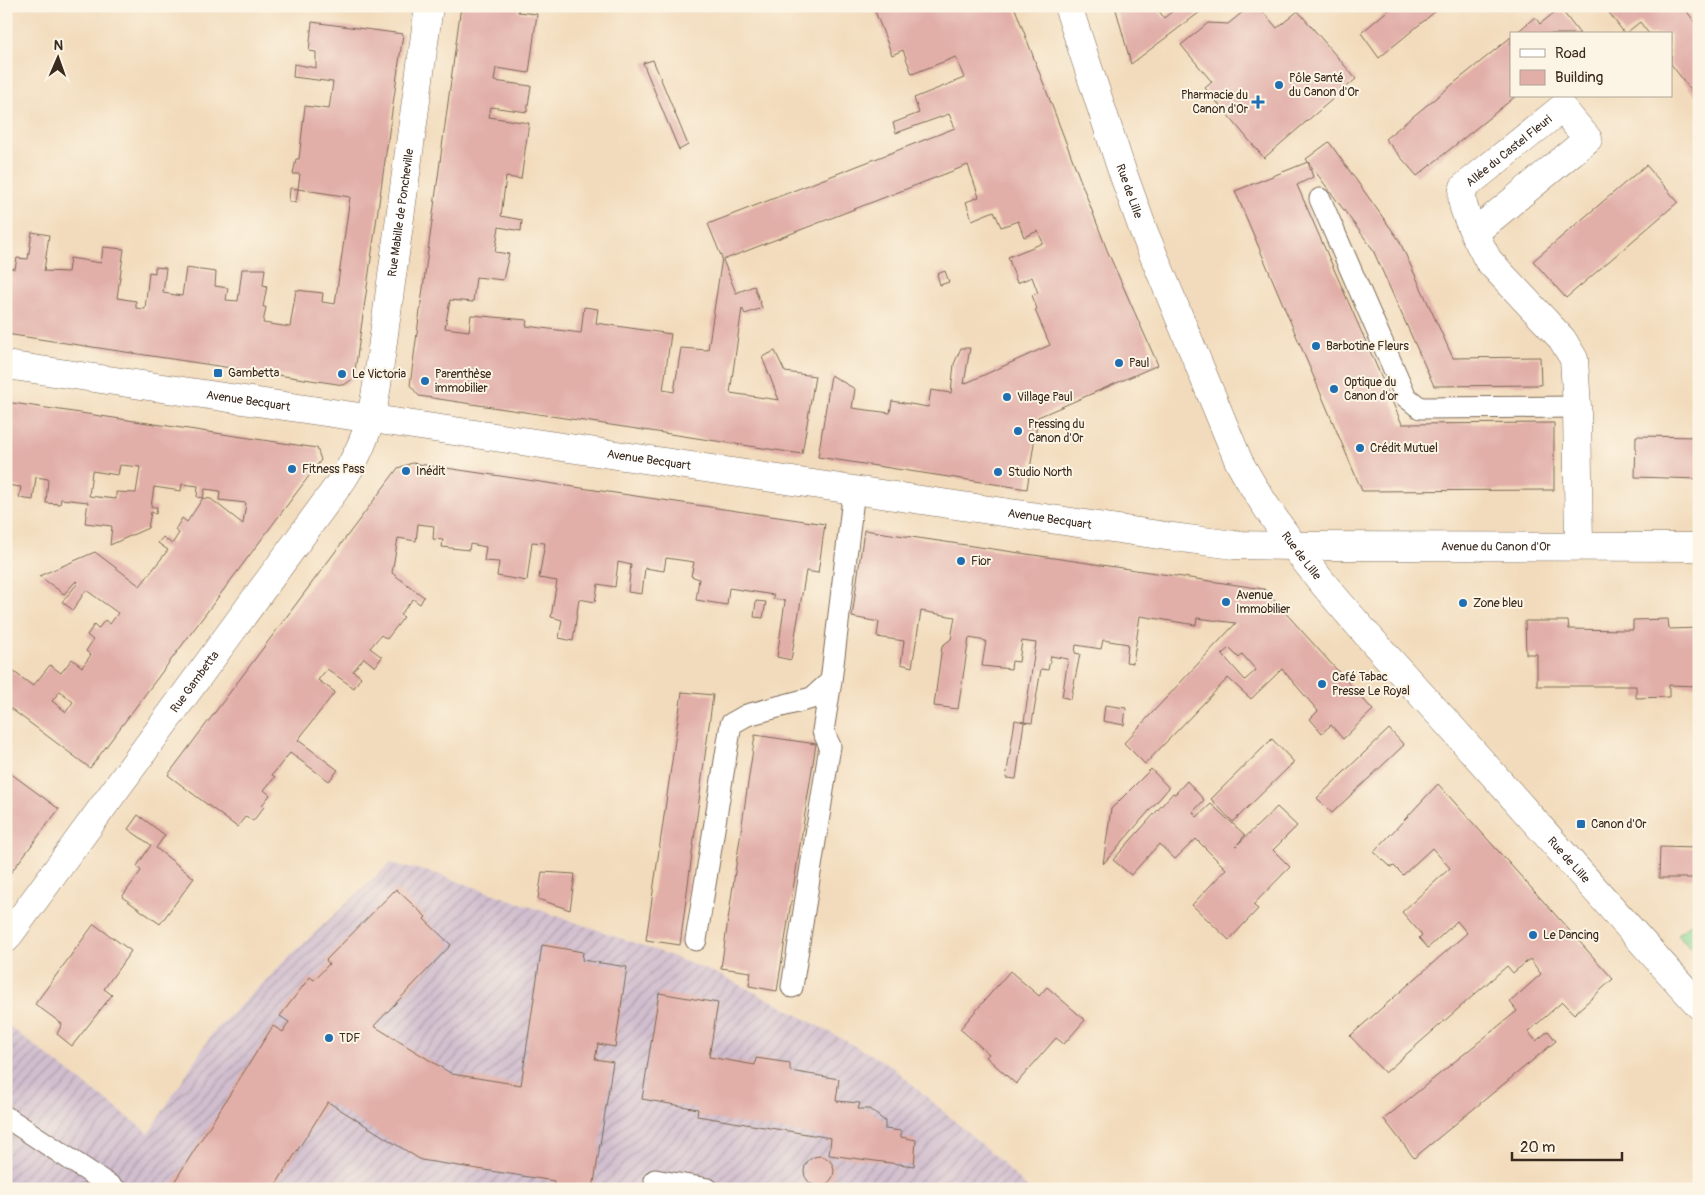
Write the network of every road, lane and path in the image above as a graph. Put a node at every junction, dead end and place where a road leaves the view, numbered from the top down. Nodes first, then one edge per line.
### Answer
1 (429, 6) edge
2 (1068, 6) edge
3 (1320, 199) dead end
4 (1474, 233) junction
5 (6, 365) edge
6 (1577, 407) junction
7 (372, 419) junction
8 (854, 490) junction
9 (1294, 546) junction
10 (1579, 546) junction
11 (1699, 547) edge
12 (831, 681) junction
13 (6, 939) edge
14 (696, 940) dead end
15 (792, 986) dead end
16 (1699, 1005) edge
17 (6, 1117) edge
18 (655, 1180) dead end
19 (115, 1189) edge
20 (708, 1189) edge

1 - 7 street, Rue Mabille de Poncheville
2 - 9 street, Rue de Lille
3 - 6 lane
4 - 4 street, Allée du Castel Fleuri
4 - 6 street, Allée du Castel Fleuri
5 - 7 street, Avenue Becquart
6 - 10 street, Allée du Castel Fleuri
7 - 8 street, Avenue Becquart
7 - 13 street, Rue Gambetta
8 - 9 street, Avenue Becquart
8 - 12 lane
9 - 10 street, Avenue du Canon d'Or
9 - 16 street, Rue de Lille
10 - 11 street, Avenue du Canon d'Or
12 - 14 lane
12 - 15 lane
17 - 19 lane
18 - 20 lane

